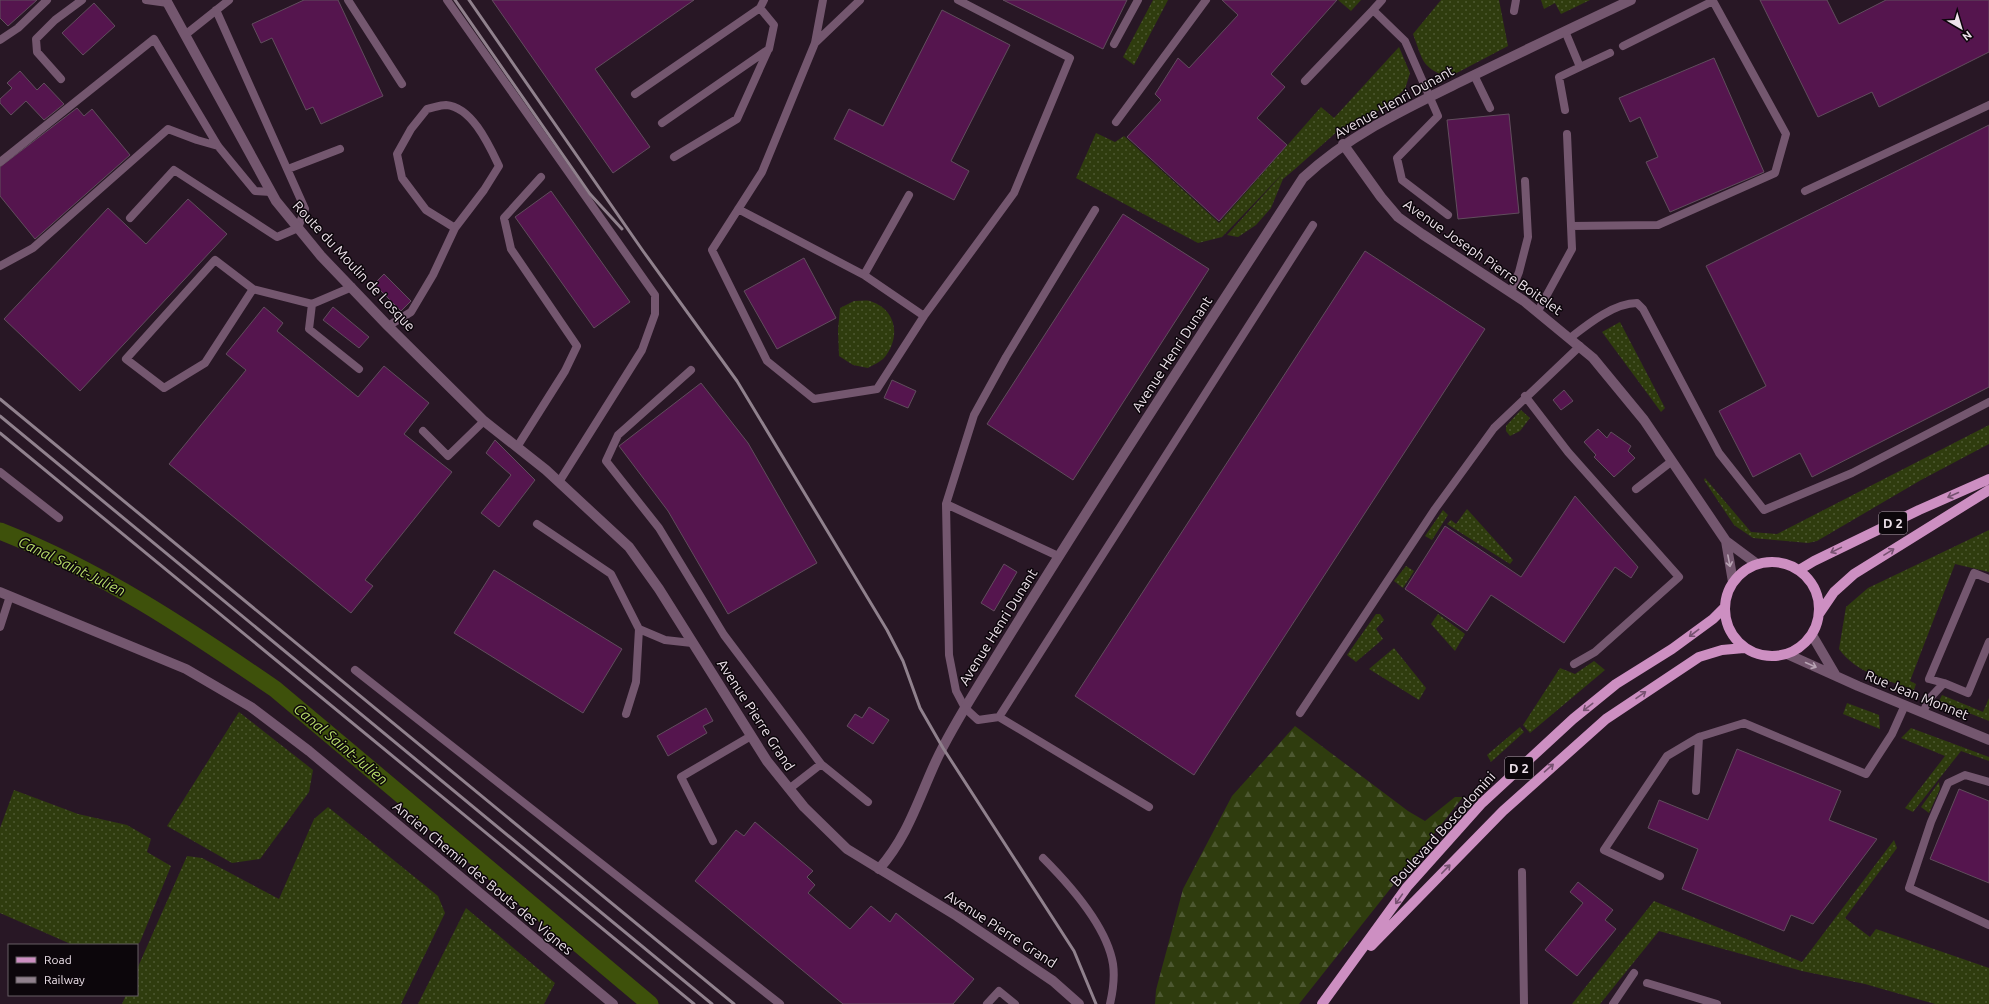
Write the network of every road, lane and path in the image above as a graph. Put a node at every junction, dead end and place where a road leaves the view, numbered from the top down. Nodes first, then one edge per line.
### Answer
1 (47, 0) edge
2 (82, 0) edge
3 (146, 0) edge
4 (229, 0) edge
5 (348, 0) edge
6 (447, 0) edge
7 (764, 0) edge
8 (823, 0) edge
9 (860, 0) edge
10 (958, 0) edge
11 (1138, 0) edge
12 (1206, 0) edge
13 (1382, 0) edge
14 (1516, 0) edge
15 (1631, 0) edge
16 (167, 1) edge
17 (760, 8) junction
18 (216, 10) junction
19 (1373, 10) junction
20 (1514, 12) dead end
21 (1565, 31) junction
22 (185, 35) junction
23 (0, 40) edge
24 (815, 43) junction
25 (1114, 44) dead end
26 (1623, 46) dead end
27 (769, 49) junction
28 (1610, 53) dead end
29 (1580, 67) junction
30 (1474, 75) junction
31 (61, 79) dead end
32 (1306, 81) dead end
33 (402, 84) dead end
34 (635, 94) dead end
35 (1430, 96) junction
36 (1989, 105) edge
37 (1490, 108) dead end
38 (1564, 110) dead end
39 (662, 122) dead end
40 (1116, 122) dead end
41 (1567, 134) dead end
42 (1343, 144) junction
43 (218, 146) junction
44 (340, 149) dead end
45 (674, 157) dead end
46 (0, 162) edge
47 (288, 169) junction
48 (541, 177) dead end
49 (1525, 181) dead end
50 (1805, 190) dead end
51 (271, 192) junction
52 (908, 195) dead end
53 (738, 209) junction
54 (1095, 210) dead end
55 (1448, 214) dead end
56 (130, 218) dead end
57 (1313, 225) dead end
58 (1571, 226) junction
59 (298, 228) junction
60 (454, 228) junction
61 (0, 266) edge
62 (864, 275) junction
63 (352, 288) junction
64 (253, 289) junction
65 (1511, 292) junction
66 (312, 304) junction
67 (1538, 311) junction
68 (924, 316) junction
69 (388, 326) junction
70 (1570, 338) junction
71 (1580, 346) junction
72 (359, 369) dead end
73 (691, 370) dead end
74 (1526, 396) junction
75 (1989, 402) edge
76 (484, 421) junction
77 (423, 431) dead end
78 (517, 447) junction
79 (1672, 461) junction
80 (546, 470) joint
81 (0, 472) edge
82 (1989, 479) edge
83 (559, 482) junction
84 (1636, 489) dead end
85 (1988, 491) edge
86 (946, 504) junction
87 (59, 518) dead end
88 (537, 524) dead end
89 (1726, 541) junction
90 (1058, 556) junction
91 (1756, 564) junction
92 (1799, 570) junction
93 (1989, 579) edge
94 (1733, 582) junction
95 (0, 592) edge
96 (10, 596) junction
97 (1724, 608) junction
98 (1819, 614) junction
99 (0, 627) edge
100 (639, 629) junction
101 (1812, 635) junction
102 (1989, 642) edge
103 (692, 643) junction
104 (1744, 648) junction
105 (1787, 654) junction
106 (1574, 664) dead end
107 (355, 670) dead end
108 (1836, 676) junction
109 (1944, 683) junction
110 (1905, 704) junction
111 (965, 708) junction
112 (1923, 712) junction
113 (1300, 713) dead end
114 (626, 714) dead end
115 (999, 717) junction
116 (751, 736) junction
117 (1699, 737) junction
118 (1989, 740) edge
119 (821, 764) junction
120 (1989, 782) edge
121 (789, 789) junction
122 (1696, 791) dead end
123 (868, 802) dead end
124 (1149, 807) dead end
125 (713, 841) dead end
126 (1043, 858) dead end
127 (879, 869) junction
128 (1522, 872) dead end
129 (1660, 876) dead end
130 (1989, 925) edge
131 (1350, 967) junction
132 (1634, 973) dead end
133 (1647, 983) dead end
134 (613, 1004) edge
135 (780, 1004) edge
136 (987, 1004) edge
137 (1015, 1004) edge
138 (1080, 1004) edge
139 (1110, 1004) edge
140 (1322, 1004) edge
141 (1524, 1004) edge
142 (1613, 1004) edge
143 (1717, 1004) edge

1 - 23 lane
2 - 31 lane
3 - 16 lane
4 - 18 lane
5 - 33 lane
6 - 83 lane
7 - 17 lane
8 - 24 lane
9 - 24 lane
10 - 68 lane
11 - 25 lane
12 - 40 lane
13 - 19 lane
14 - 20 lane
15 - 21 street, Avenue Henri Dunant
16 - 22 street, Route du Moulin de Losque
17 - 27 lane
17 - 34 lane
18 - 22 lane
18 - 47 lane
19 - 32 lane
19 - 35 lane
21 - 29 lane
21 - 30 street, Avenue Henri Dunant
22 - 51 street, Route du Moulin de Losque
24 - 53 lane
26 - 58 lane
27 - 39 lane
27 - 45 lane
28 - 29 lane
29 - 38 lane
30 - 35 street, Avenue Henri Dunant
30 - 37 lane
35 - 42 street, Avenue Henri Dunant
35 - 55 lane
36 - 50 lane
41 - 58 lane
42 - 65 street, Avenue Joseph Pierre Boitelet
42 - 90 street, Avenue Henri Dunant
43 - 46 lane
43 - 51 lane
43 - 61 lane
44 - 47 lane
47 - 59 lane
48 - 78 lane
49 - 65 lane
51 - 59 street, Route du Moulin de Losque
52 - 62 lane
53 - 62 lane
53 - 68 lane
54 - 86 lane
56 - 59 lane
57 - 115 lane
58 - 67 lane
59 - 63 street, Route du Moulin de Losque
60 - 60 lane
60 - 69 lane
62 - 68 lane
63 - 66 lane
63 - 69 street, Route du Moulin de Losque
64 - 64 lane
64 - 66 lane
65 - 67 street, Avenue Joseph Pierre Boitelet
66 - 72 lane
67 - 70 street, Avenue Joseph Pierre Boitelet
69 - 76 street, Route du Moulin de Losque
70 - 71 street, Avenue Joseph Pierre Boitelet
70 - 75 lane
71 - 74 lane
71 - 79 street, Avenue Joseph Pierre Boitelet
73 - 119 lane
74 - 106 lane
74 - 113 lane
76 - 77 lane
76 - 78 street, Route du Moulin de Losque
78 - 80 street, Route du Moulin de Losque
79 - 84 lane
79 - 89 street, Avenue Joseph Pierre Boitelet
80 - 83 street, Avenue Pierre Grand
81 - 87 lane
82 -> 92 main road, D 2
83 - 103 street, Avenue Pierre Grand
98 -> 85 main road, D 2
86 - 90 lane
86 - 111 lane
88 - 100 lane
89 - 91 street, Avenue Joseph Pierre Boitelet
89 -> 94 street, Avenue Joseph Pierre Boitelet
90 - 111 street, Avenue Henri Dunant
91 - 92 main road
91 - 94 main road
92 - 98 main road
93 - 109 lane
94 - 97 main road
95 - 96 street, Ancien Chemin des Bouts des Vignes
96 - 99 lane
96 - 134 street, Ancien Chemin des Bouts des Vignes
97 - 104 main road
97 -> 131 main road, Boulevard Boscodomini / D 2
98 - 101 main road
100 - 103 lane
100 - 114 lane
101 - 105 main road
101 - 108 street
102 - 109 lane
103 - 116 street, Avenue Pierre Grand
104 - 105 main road
131 -> 104 main road, Boulevard Boscodomini / D 2
105 -> 108 street, Rue Jean Monnet
107 - 135 lane
108 - 110 street, Rue Jean Monnet
109 - 112 lane
110 - 112 street, Rue Jean Monnet
110 - 117 lane
111 - 115 lane
111 - 127 street, Avenue Henri Dunant
112 - 118 street, Rue Jean Monnet
115 - 124 lane
116 - 121 street, Avenue Pierre Grand
116 - 125 lane
117 - 122 lane
117 - 129 lane
119 - 121 lane
119 - 123 lane
120 - 130 lane
121 - 127 street, Avenue Pierre Grand
126 - 139 lane
127 - 138 street, Avenue Pierre Grand
128 - 141 lane
131 - 140 main road, Boulevard Boscodomini / D 2
132 - 142 lane
133 - 143 lane
136 - 137 lane

